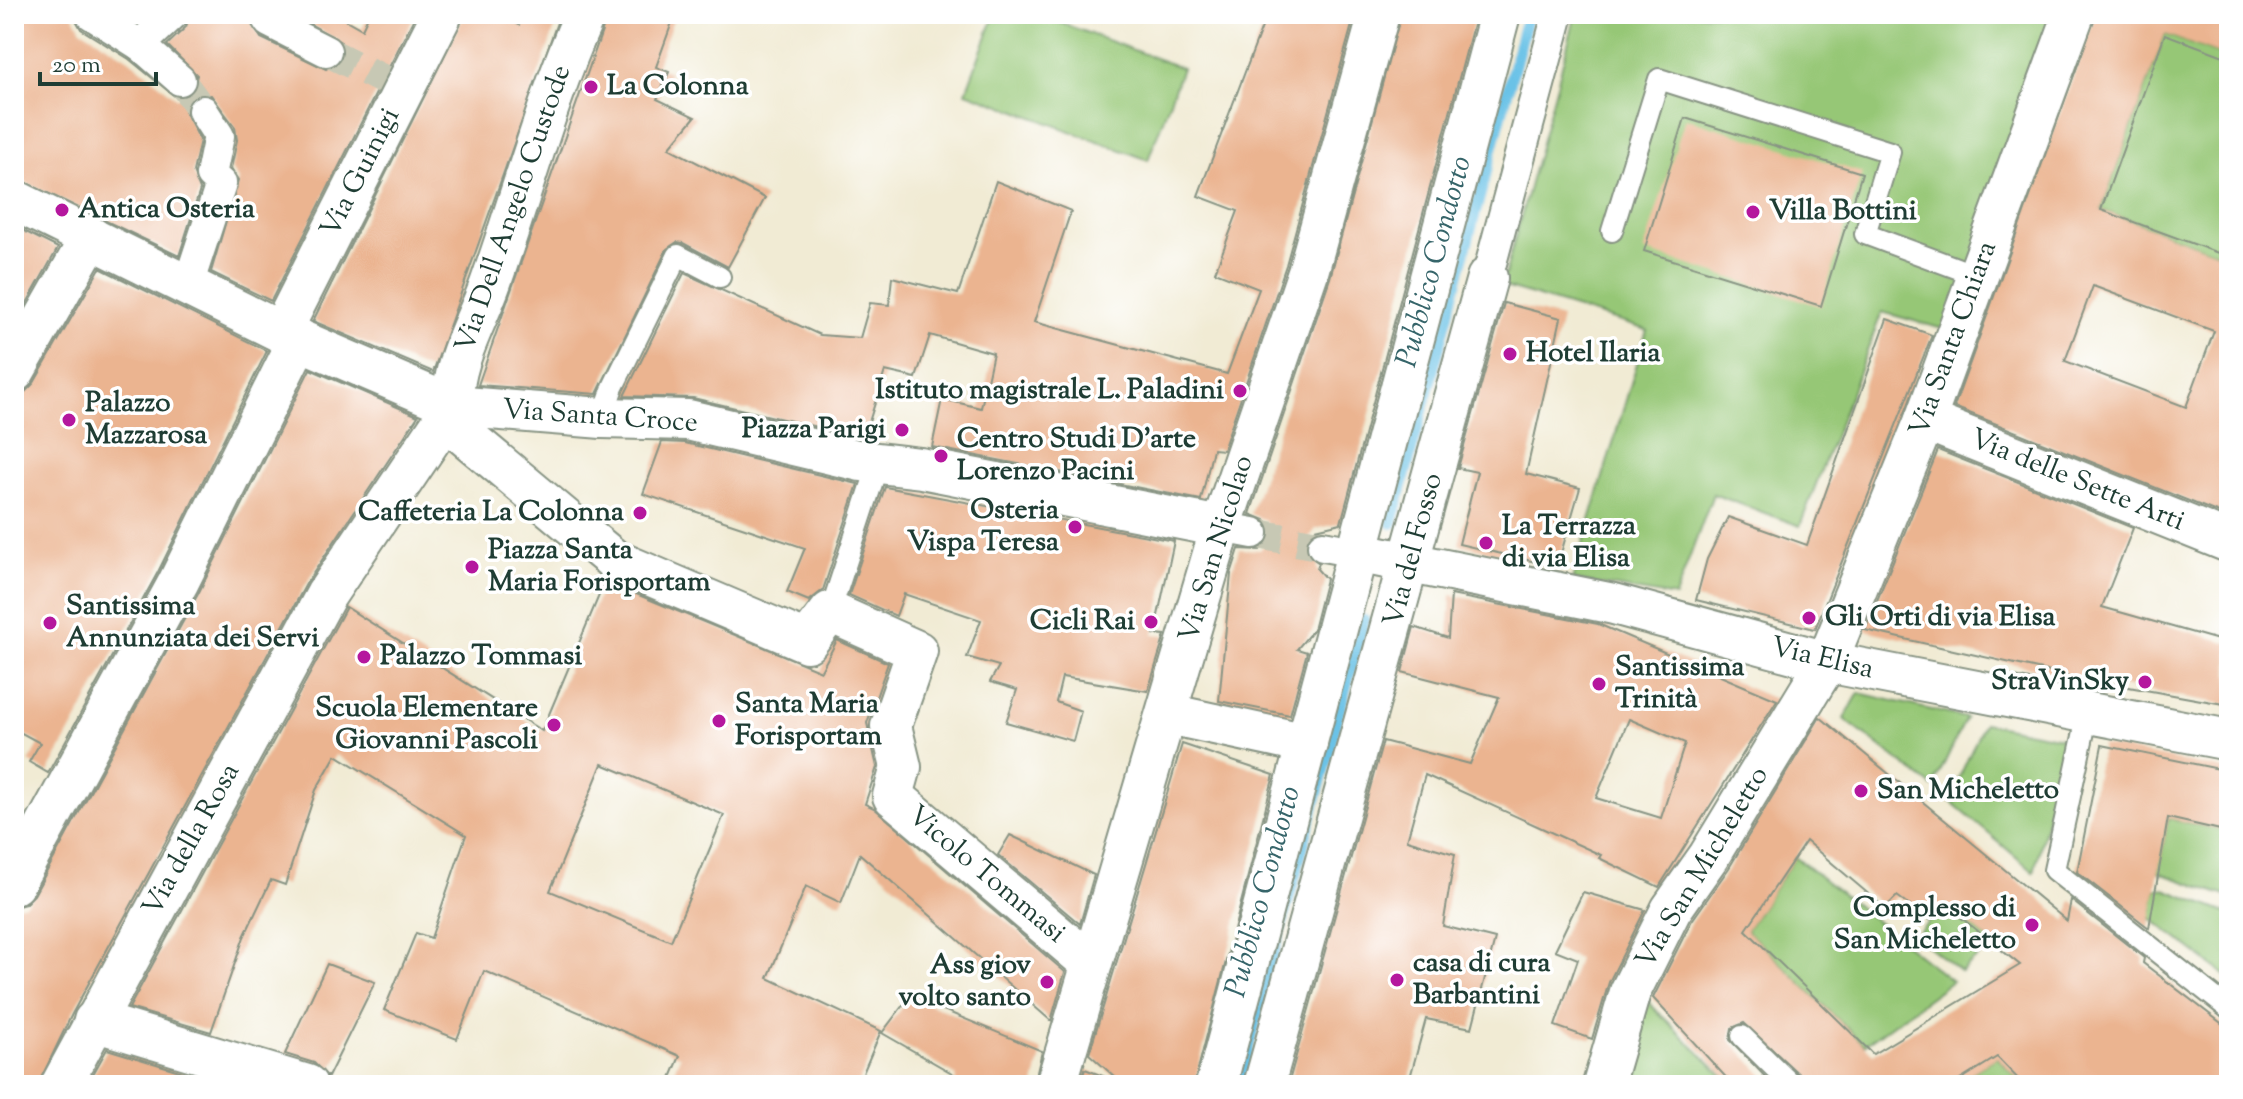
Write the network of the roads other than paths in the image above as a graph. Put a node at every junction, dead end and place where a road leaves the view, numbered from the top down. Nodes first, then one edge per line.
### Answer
1 (91, 14) edge
2 (173, 14) edge
3 (442, 14) edge
4 (585, 14) edge
5 (1379, 14) edge
6 (1500, 14) edge
7 (1558, 14) edge
8 (2074, 14) edge
9 (269, 17) edge
10 (140, 45) junction
11 (326, 51) tunnel mouth
12 (180, 80) tunnel mouth
13 (203, 111) tunnel mouth
14 (14, 200) edge
15 (1612, 231) dead end
16 (91, 237) junction
17 (1978, 276) junction
18 (720, 277) dead end
19 (1487, 278) joint
20 (188, 285) junction
21 (290, 336) junction
22 (14, 372) edge
23 (449, 413) junction
24 (602, 418) junction
25 (1925, 420) junction
26 (879, 462) junction
27 (1237, 530) junction
28 (2229, 542) edge
29 (1340, 549) junction
30 (1411, 561) junction
31 (830, 612) junction
32 (1827, 662) junction
33 (2088, 713) junction
34 (1168, 714) junction
35 (2229, 740) edge
36 (1307, 744) junction
37 (14, 884) edge
38 (1090, 963) junction
39 (2229, 1009) edge
40 (94, 1021) junction
41 (1742, 1036) dead end
42 (1069, 1082) edge
43 (61, 1085) edge
44 (307, 1085) edge
45 (1216, 1085) edge
46 (1264, 1085) edge
47 (1603, 1085) edge
48 (1792, 1085) edge

1 - 10 street
2 - 10 street
3 - 21 street, Via Guinigi
4 - 23 street, Via Dell Angelo Custode
5 - 27 street, Via San Nicolao
6 - 29 street, Via del Fosso
7 - 19 street, Via del Fosso
8 - 17 street, Via Santa Chiara
9 - 11 street
10 - 12 street
13 - 20 street
14 - 16 street, Via Santa Croce
15 - 17 lane
16 - 20 street, Via Santa Croce
16 - 22 street
17 - 25 street, Via Santa Chiara
18 - 24 lane
19 - 30 street, Via del Fosso
20 - 21 street, Via Santa Croce
21 - 23 street, Via Santa Croce
21 - 37 street, Via Guinigi
23 - 24 street, Via Santa Croce
23 - 31 street
23 - 40 street, Via della Rosa
24 - 26 street, Via Santa Croce
25 - 28 street, Via delle Sette Arti
25 - 32 street, Via Santa Chiara
26 - 27 street, Via Santa Croce
26 - 31 lane
27 - 34 street, Via San Nicolao
29 - 30 street, Via Elisa
29 - 36 street, Via del Fosso
30 - 32 street, Via Elisa
30 - 46 street, Via del Fosso
31 - 38 street, Vicolo Tommasi
32 - 33 street, Via Elisa
32 - 47 street, Via San Micheletto
33 - 35 street, Via Elisa
33 - 39 lane
34 - 36 street
34 - 38 street, Via San Nicolao
36 - 45 street, Via del Fosso
38 - 42 street, Via San Nicolao
40 - 43 street, Via della Rosa
40 - 44 street
41 - 48 lane

